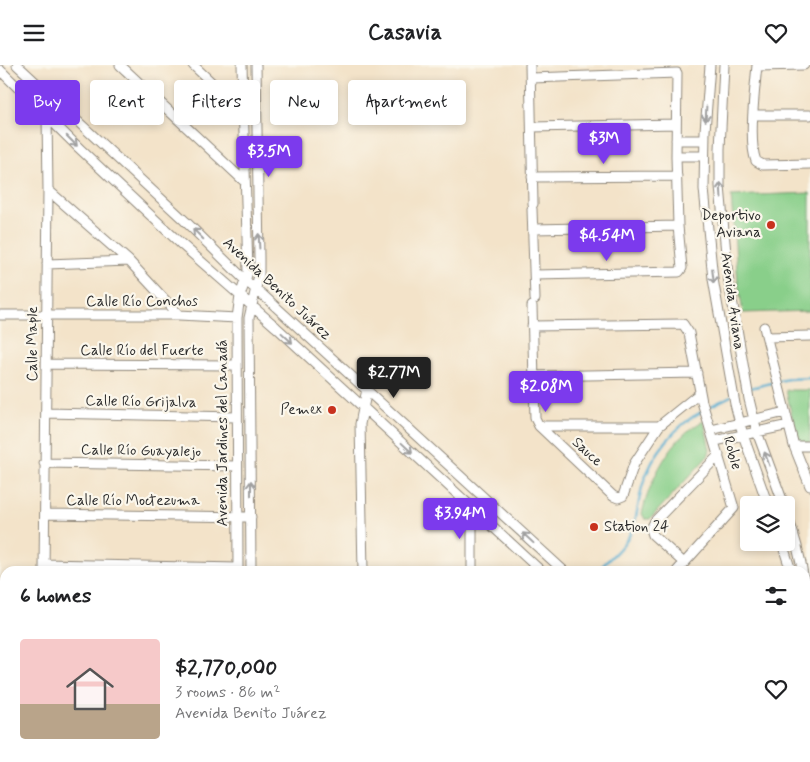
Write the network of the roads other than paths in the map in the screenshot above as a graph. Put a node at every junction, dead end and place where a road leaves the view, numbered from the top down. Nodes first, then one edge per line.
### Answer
1 (17, 65) edge
2 (120, 65) edge
3 (193, 65) edge
4 (242, 65) edge
5 (256, 65) edge
6 (530, 65) edge
7 (710, 65) edge
8 (724, 65) edge
9 (757, 65) edge
10 (804, 65) edge
11 (0, 70) edge
12 (531, 78) junction
13 (209, 80) edge
14 (242, 80) edge
15 (15, 85) edge
16 (753, 115) junction
17 (810, 115) edge
18 (676, 124) junction
19 (47, 125) edge
20 (56, 125) edge
21 (243, 125) edge
22 (532, 127) junction
23 (676, 140) junction
24 (705, 140) junction
25 (720, 149) junction
26 (704, 153) junction
27 (676, 156) junction
28 (810, 164) edge
29 (677, 176) junction
30 (532, 177) junction
31 (245, 182) junction
32 (48, 190) junction
33 (678, 226) junction
34 (534, 229) junction
35 (129, 261) junction
36 (46, 264) junction
37 (534, 275) junction
38 (246, 281) junction
39 (256, 289) junction
40 (240, 296) junction
41 (251, 305) junction
42 (0, 315) edge
43 (47, 315) junction
44 (179, 315) junction
45 (237, 318) junction
46 (532, 326) junction
47 (764, 327) dead end
48 (810, 336) edge
49 (767, 337) junction
50 (47, 364) junction
51 (236, 365) junction
52 (697, 373) junction
53 (533, 376) junction
54 (367, 389) junction
55 (701, 397) junction
56 (364, 408) junction
57 (46, 413) junction
58 (785, 413) junction
59 (236, 417) junction
60 (754, 420) junction
61 (740, 423) junction
62 (659, 425) junction
63 (789, 425) junction
64 (539, 427) junction
65 (711, 430) junction
66 (757, 432) junction
67 (743, 435) junction
68 (715, 441) junction
69 (794, 446) junction
70 (810, 446) edge
71 (719, 455) junction
72 (44, 463) junction
73 (237, 466) junction
74 (810, 486) edge
75 (765, 496) edge
76 (781, 496) edge
77 (472, 508) junction
78 (45, 515) junction
79 (237, 516) junction
80 (251, 517) junction
81 (795, 538) edge
82 (785, 551) edge
83 (684, 563) junction
84 (44, 566) edge
85 (238, 566) edge
86 (251, 566) edge
87 (363, 566) edge
88 (472, 566) edge
89 (536, 566) edge
90 (559, 566) edge
91 (681, 566) edge
92 (789, 566) edge
93 (805, 566) edge

38 -> 1 street, Avenida Benito Juárez
2 - 31 street
3 - 13 street
4 - 14 street, Avenida Jardines del Canadá
39 -> 5 street, Avenida Jardines del Canadá
6 - 12 street
7 -> 24 street, Avenida Aviana
8 - 25 street, Avenida Aviana
9 - 10 street
9 - 16 street
11 - 15 street, Avenida Benito Juárez
12 - 18 street
12 - 22 street
16 - 17 street
16 - 28 street
18 - 22 street
18 - 23 street
19 - 32 street, Calle Maple
20 -> 40 street, Avenida Benito Juárez
21 - 31 street, Avenida Jardines del Canadá
22 - 30 street
23 - 24 street
23 - 27 street
24 - 26 street, Avenida Aviana
25 - 26 street
60 -> 25 street, Avenida Aviana
26 - 27 street
26 -> 61 street, Avenida Aviana
27 - 29 street
29 - 30 street
29 - 33 street
30 - 34 street
31 - 38 street, Avenida Jardines del Canadá
32 - 35 street
32 - 36 street, Calle Maple
33 - 34 street
33 - 37 street
34 - 37 street
35 - 36 street
35 - 44 street
36 - 43 street, Calle Maple
37 - 46 street
38 - 39 street, Avenida Benito Juárez
38 - 40 street, Avenida Jardines del Canadá
39 - 41 street, Avenida Jardines del Canadá
39 - 54 street, Avenida Benito Juárez
40 - 41 street, Avenida Benito Juárez
40 - 45 street, Avenida Jardines del Canadá
41 -> 56 street, Avenida Benito Juárez
80 -> 41 street, Avenida Jardines del Canadá
42 - 43 street, Calle Río Conchos
43 - 44 street, Calle Río Conchos
43 - 50 street, Calle Maple
44 - 45 street, Calle Río Conchos
45 - 51 street, Avenida Jardines del Canadá
46 - 52 street, Roble
46 - 53 street
47 - 49 street
48 - 49 street
49 - 58 street
50 - 51 street, Calle Río del Fuerte
50 - 57 street, Calle Maple
51 - 59 street, Avenida Jardines del Canadá
52 - 53 street
52 - 55 street, Roble
53 - 64 street
54 - 56 street
90 -> 54 street, Avenida Benito Juárez
55 - 62 street
55 - 65 street, Roble
56 -> 77 street, Avenida Benito Juárez
56 - 87 street
57 - 59 street, Calle Río Grijalva
57 - 72 street, Calle Maple
58 - 60 street
58 - 63 street
59 - 73 street, Avenida Jardines del Canadá
60 - 61 street
60 - 66 street, Avenida Aviana
61 - 65 street
61 - 67 street, Avenida Aviana
62 - 64 street
62 - 64 street, Sauce
63 - 66 street
63 - 69 street
65 - 68 street, Roble
66 - 67 street
76 -> 66 street, Avenida Aviana
67 - 68 street
67 - 75 street, Avenida Aviana
68 - 71 street, Roble
69 - 70 street
69 - 74 street
71 - 83 street, Roble
71 - 83 street
72 - 73 street, Calle Río Guayalejo
72 - 78 street, Calle Maple
73 - 79 street, Avenida Jardines del Canadá
77 - 88 street
77 - 89 street, Avenida Benito Juárez
78 - 79 street, Calle Río Moctezuma
78 - 84 street, Calle Maple
79 - 80 street, Calle Río Moctezuma
79 - 85 street, Avenida Jardines del Canadá
80 - 86 street, Avenida Jardines del Canadá
81 - 93 street
82 - 92 street
83 - 91 street, Roble

